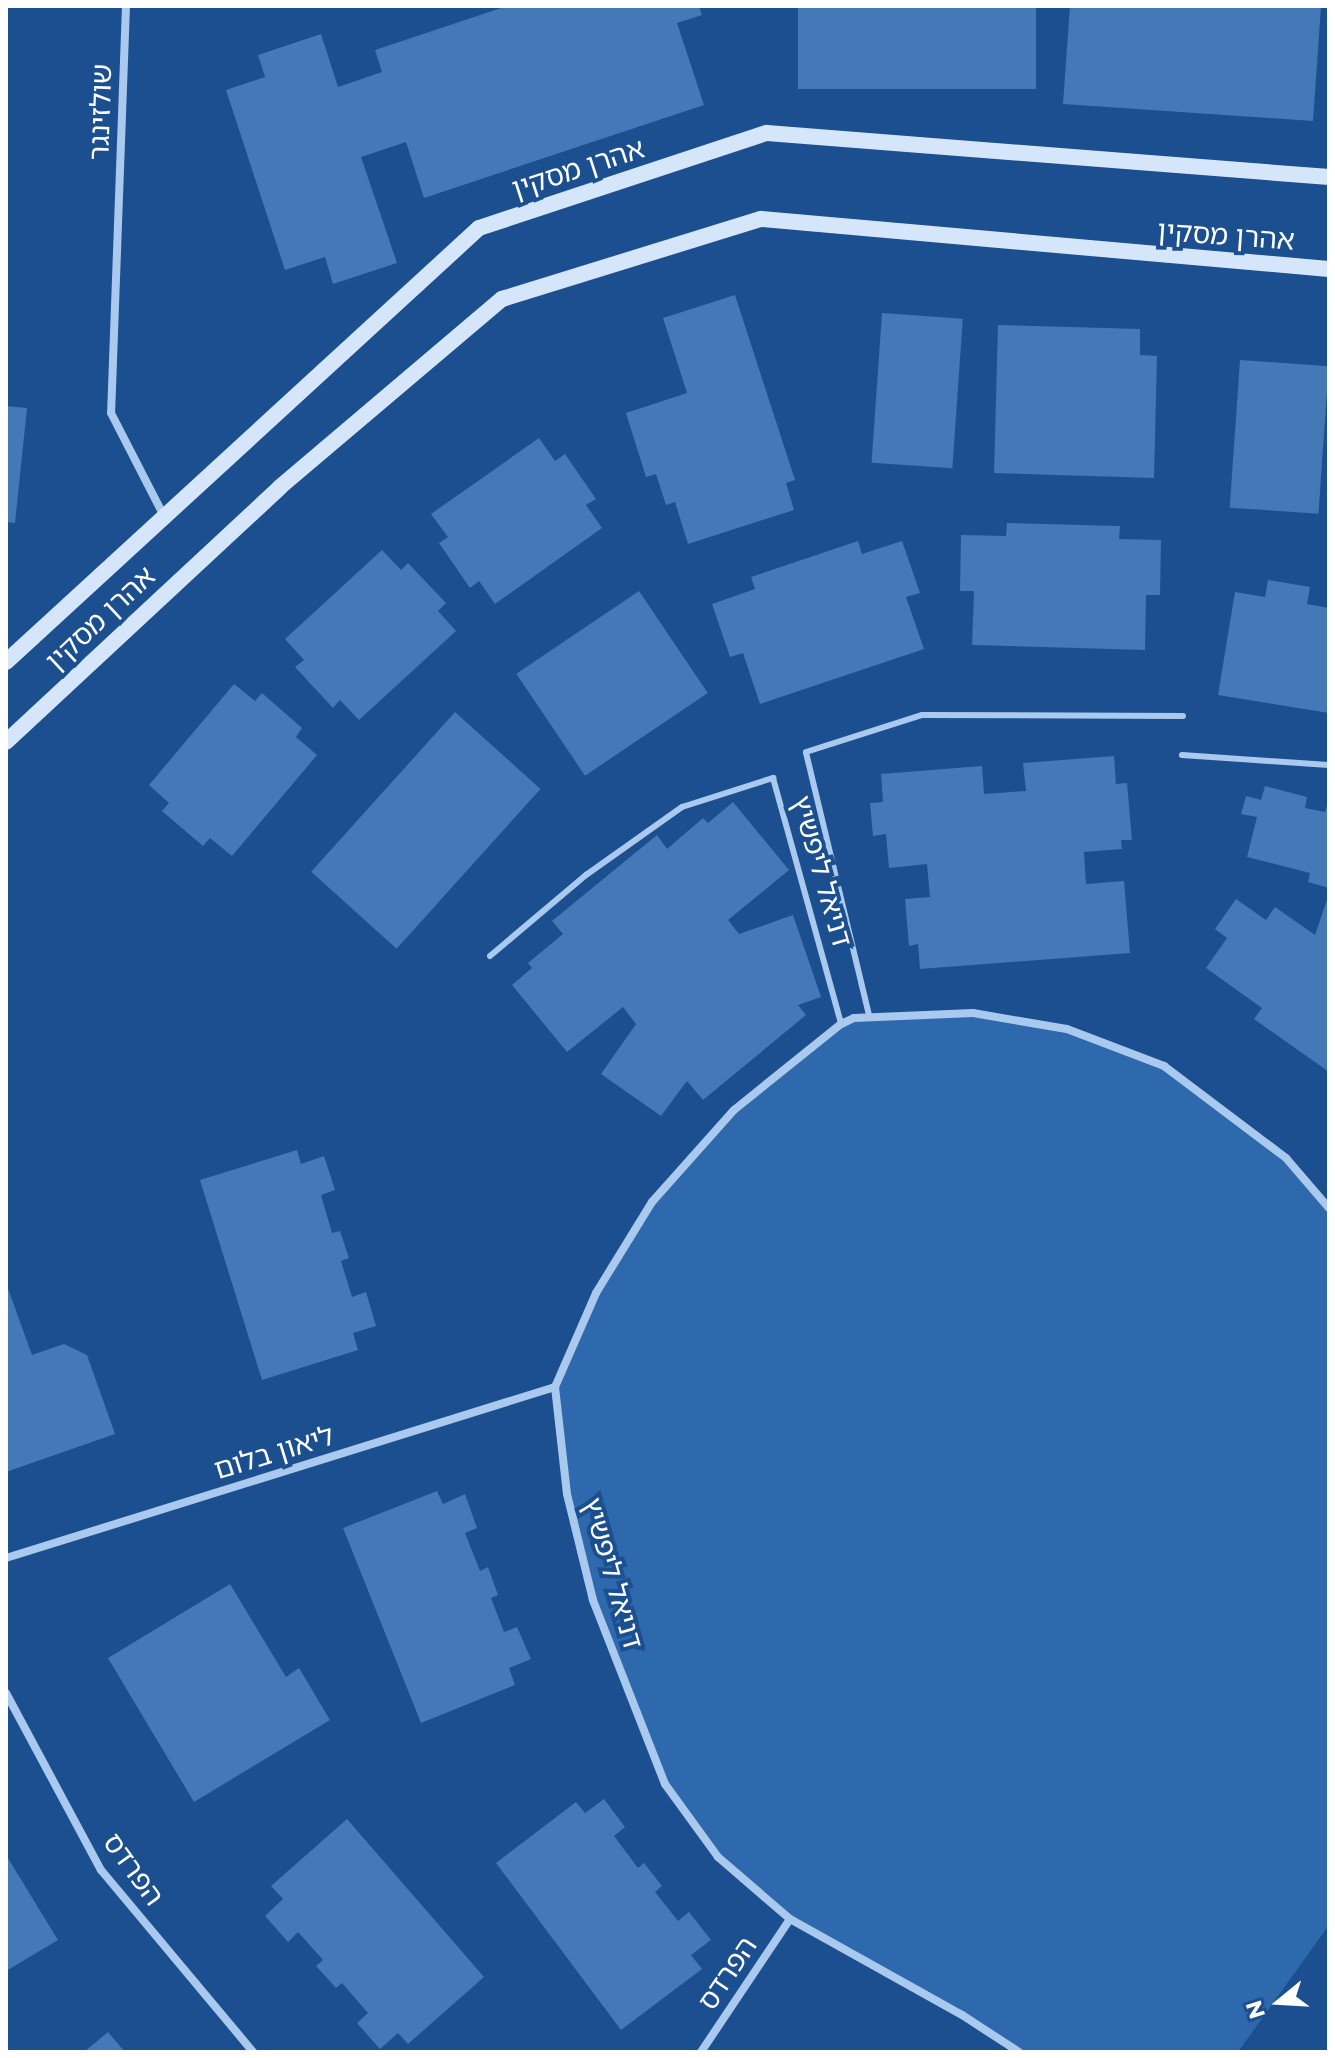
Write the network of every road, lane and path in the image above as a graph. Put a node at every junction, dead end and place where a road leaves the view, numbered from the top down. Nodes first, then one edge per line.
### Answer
1 (126, 9) edge
2 (1329, 177) edge
3 (1329, 269) edge
4 (164, 516) junction
5 (6, 662) edge
6 (1183, 716) dead end
7 (6, 742) edge
8 (1182, 755) dead end
9 (1329, 765) edge
10 (490, 956) dead end
11 (869, 1015) junction
12 (841, 1024) junction
13 (1329, 1208) edge
14 (555, 1387) junction
15 (6, 1558) edge
16 (6, 1693) edge
17 (790, 1919) junction
18 (253, 2052) edge
19 (701, 2052) edge
20 (1019, 2052) edge

1 - 4 street, שולזינגר
2 - 4 street, אהרן מסקין
3 - 7 street, אהרן מסקין
4 - 5 street, אהרן מסקין
6 - 11 lane
8 - 9 lane
10 - 12 lane, דניאל ליפשיץ
11 - 12 street, דניאל ליפשיץ
11 - 13 street, דניאל ליפשיץ
12 - 14 street, דניאל ליפשיץ
14 - 15 street, ליאון בלום
14 - 17 street, דניאל ליפשיץ
16 - 18 street, הפרדס
17 - 19 street, הפרדס
17 - 20 street, דניאל ליפשיץ

